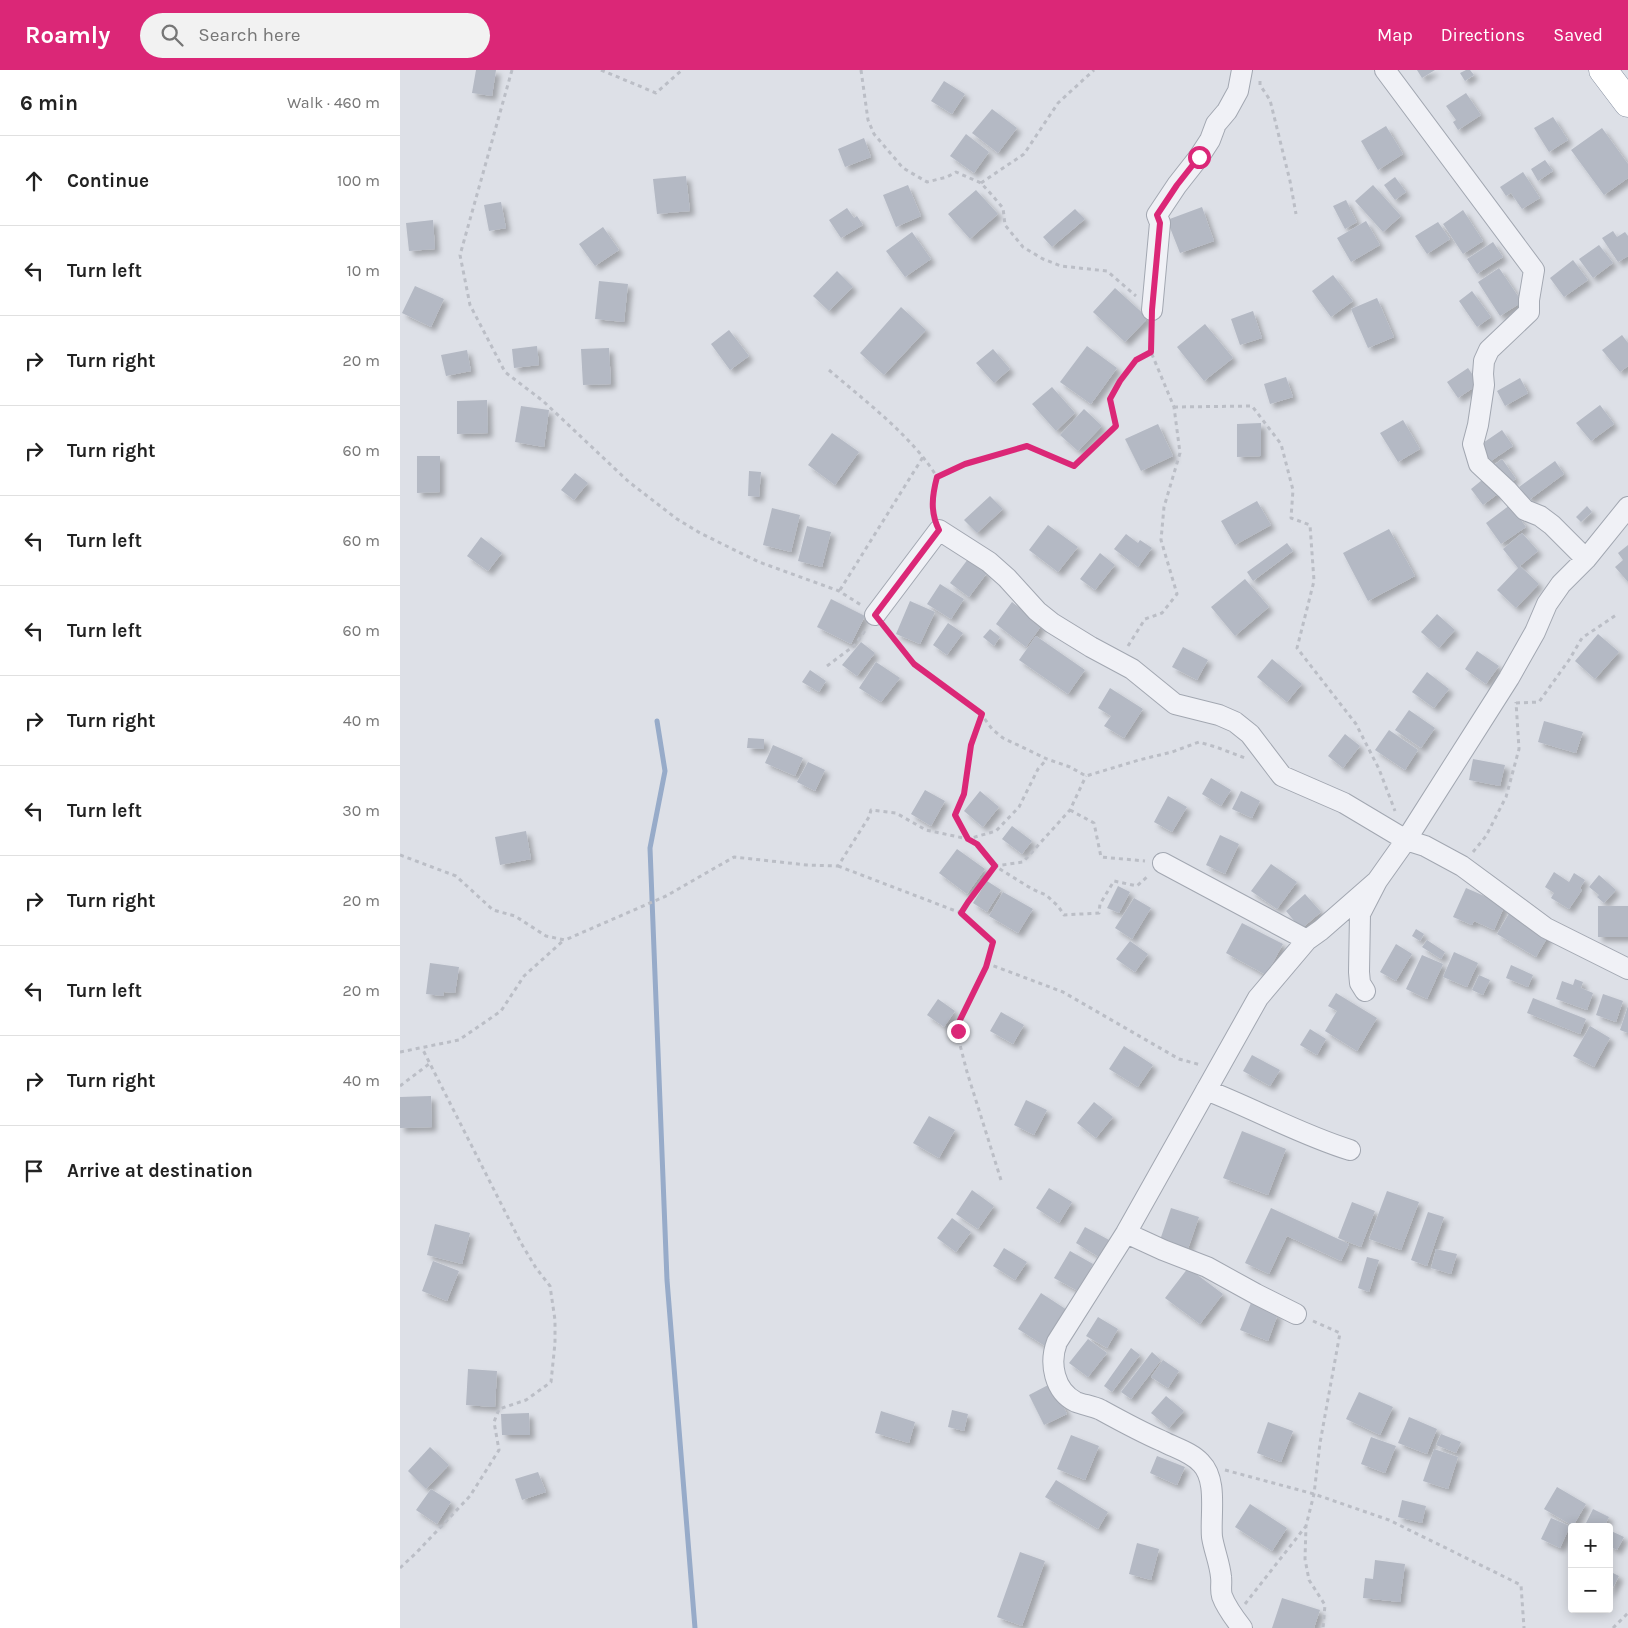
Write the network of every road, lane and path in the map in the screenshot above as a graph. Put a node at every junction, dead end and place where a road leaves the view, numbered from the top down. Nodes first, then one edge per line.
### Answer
1 (512, 70) edge
2 (601, 70) edge
3 (682, 70) edge
4 (861, 70) edge
5 (1094, 70) edge
6 (1385, 70) edge
7 (1603, 70) edge
8 (1250, 74) edge
9 (1628, 103) edge
10 (981, 183) junction
11 (1296, 214) dead end
12 (1152, 310) junction
13 (1151, 352) junction
14 (828, 370) dead end
15 (1174, 407) junction
16 (922, 457) junction
17 (937, 477) junction
18 (1628, 507) edge
19 (939, 530) junction
20 (1586, 559) junction
21 (839, 591) junction
22 (875, 615) junction
23 (1616, 615) dead end
24 (1118, 661) junction
25 (827, 666) dead end
26 (982, 714) junction
27 (1047, 759) junction
28 (1248, 759) dead end
29 (1086, 776) junction
30 (1070, 810) junction
31 (968, 839) junction
32 (1406, 840) junction
33 (400, 855) edge
34 (1163, 863) junction
35 (838, 866) junction
36 (995, 866) junction
37 (1462, 866) junction
38 (1377, 881) junction
39 (961, 913) junction
40 (565, 940) junction
41 (1307, 940) junction
42 (986, 962) junction
43 (1628, 969) edge
44 (1365, 991) dead end
45 (422, 1048) junction
46 (400, 1052) edge
47 (1220, 1062) junction
48 (430, 1063) junction
49 (400, 1086) edge
50 (1206, 1090) junction
51 (1350, 1150) dead end
52 (1001, 1180) dead end
53 (1126, 1233) junction
54 (1296, 1314) joint
55 (1202, 1464) junction
56 (1314, 1494) junction
57 (1306, 1526) junction
58 (400, 1568) edge
59 (1628, 1613) edge
60 (1238, 1623) edge
61 (1323, 1628) edge
62 (1524, 1628) edge
63 (1613, 1628) edge

1 - 21 path
2 - 3 path
4 - 10 path
5 - 10 path
6 - 20 street
7 - 9 highway
8 - 11 path
8 - 12 street
10 - 12 path
12 - 13 path
13 - 15 path
13 - 17 path
14 - 16 path
15 - 24 path
15 - 32 path
16 - 17 path
16 - 21 path
17 - 19 path
18 - 20 street
19 - 22 street
19 - 24 street
20 - 32 street
21 - 22 path
22 - 25 path
22 - 26 path
23 - 37 path
24 - 32 street
26 - 27 path
26 - 31 path
27 - 29 path
27 - 31 path
28 - 29 path
29 - 30 path
30 - 34 path
30 - 36 path
31 - 35 path
31 - 36 path
32 - 37 street
32 - 38 street
33 - 40 path
34 - 36 path
34 - 41 street
35 - 39 path
35 - 40 path
36 - 39 path
37 - 43 street
38 - 41 street
38 - 44 street
39 - 42 path
40 - 45 path
41 - 47 street
42 - 47 path
42 - 52 path
45 - 46 path
45 - 48 path
47 - 50 street
48 - 49 path
48 - 58 path
50 - 51 street
50 - 53 street
53 - 54 street
53 - 55 street
54 - 56 path
55 - 56 path
55 - 60 street
56 - 57 path
56 - 62 path
57 - 60 path
57 - 61 path
59 - 63 path

